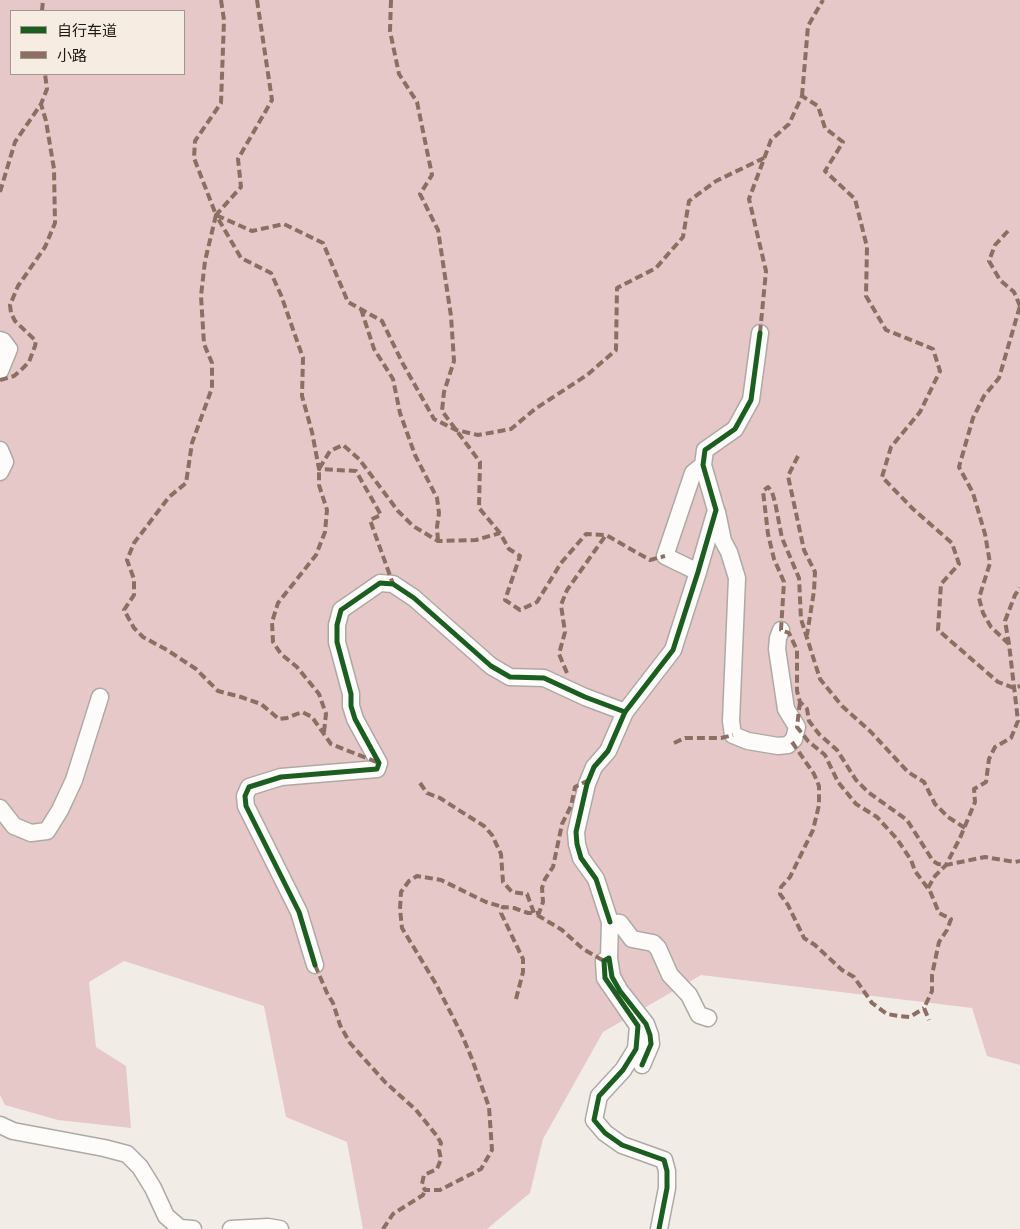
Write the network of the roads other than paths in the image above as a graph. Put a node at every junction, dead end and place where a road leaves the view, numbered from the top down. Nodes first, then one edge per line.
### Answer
1 (760, 333) dead end
2 (0, 340) edge
3 (0, 370) edge
4 (709, 429) dead end
5 (0, 450) edge
6 (704, 458) junction
7 (0, 472) edge
8 (716, 510) junction
9 (698, 572) junction
10 (781, 630) dead end
11 (100, 698) dead end
12 (625, 712) junction
13 (0, 808) edge
14 (610, 922) junction
15 (609, 958) junction
16 (315, 965) dead end
17 (708, 1018) dead end
18 (642, 1065) dead end
19 (0, 1125) edge
20 (194, 1229) edge
21 (231, 1229) edge
22 (280, 1229) edge
23 (659, 1229) edge

1 - 6 street
2 - 3 street
4 - 6 street
5 - 7 street
6 - 8 street
6 - 9 street
8 - 9 street
8 - 10 street
9 - 12 street
11 - 13 street
12 - 14 street
12 - 16 street
14 - 15 street
14 - 17 street
15 - 18 street
15 - 23 street
19 - 20 street
21 - 22 street

